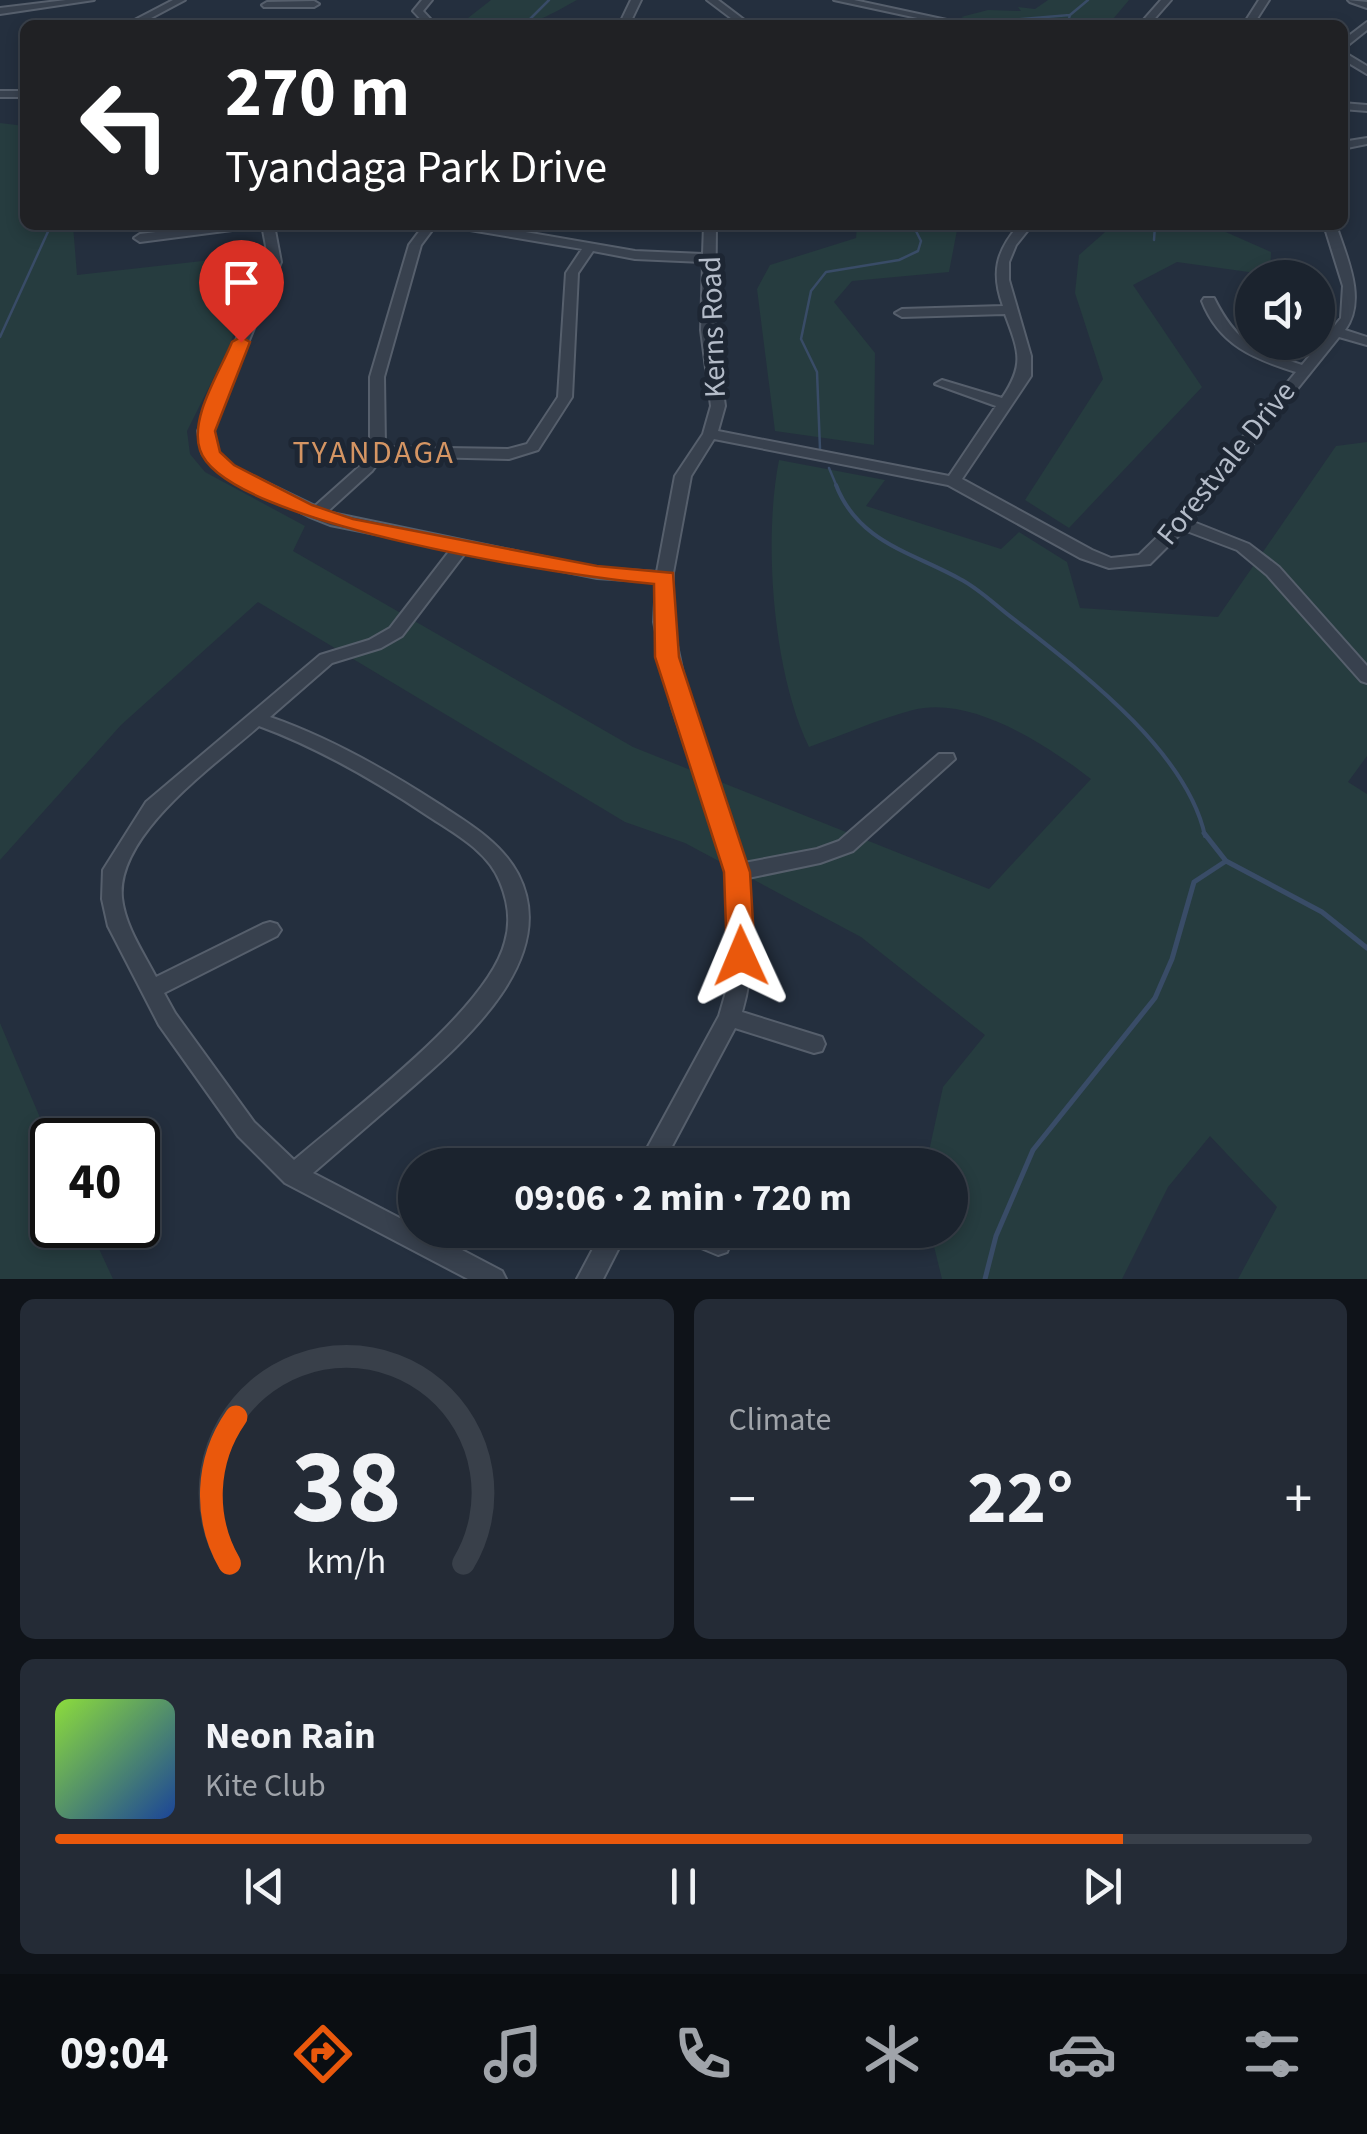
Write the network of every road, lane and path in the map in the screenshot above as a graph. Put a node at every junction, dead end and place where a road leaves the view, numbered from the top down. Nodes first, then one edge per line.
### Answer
1 (89, 0) edge
2 (180, 0) edge
3 (427, 0) edge
4 (712, 0) edge
5 (839, 0) edge
6 (900, 0) edge
7 (1166, 0) edge
8 (1353, 0) edge
9 (314, 4) dead end
10 (1366, 4) edge
11 (263, 5) edge
12 (35, 6) junction
13 (0, 10) edge
14 (884, 14) junction
15 (37, 20) edge
16 (140, 20) edge
17 (426, 20) edge
18 (739, 20) edge
19 (928, 20) edge
20 (1148, 20) edge
21 (1367, 25) edge
22 (1348, 44) edge
23 (202, 230) edge
24 (269, 230) edge
25 (426, 230) edge
26 (491, 230) edge
27 (710, 230) edge
28 (1022, 230) edge
29 (1331, 230) edge
30 (140, 238) dead end
31 (590, 248) junction
32 (709, 258) junction
33 (1209, 301) dead end
34 (1009, 310) junction
35 (902, 313) dead end
36 (1339, 332) junction
37 (1367, 341) edge
38 (1302, 370) junction
39 (942, 384) dead end
40 (1006, 404) junction
41 (710, 434) junction
42 (378, 452) junction
43 (954, 481) junction
44 (316, 514) junction
45 (1181, 522) junction
46 (462, 546) junction
47 (665, 578) junction
48 (1367, 677) edge
49 (254, 718) junction
50 (946, 759) dead end
51 (737, 872) junction
52 (270, 930) dead end
53 (152, 990) junction
54 (730, 1017) junction
55 (814, 1044) dead end
56 (659, 1148) edge
57 (294, 1175) junction
58 (606, 1248) edge
59 (493, 1279) edge
60 (590, 1279) edge

1 - 12 street
2 - 16 street
3 - 17 street
4 - 18 street
5 - 14 street
6 - 14 street
7 - 20 street
8 - 10 street
9 - 11 street
12 - 13 street
12 - 15 street
14 - 19 street
21 - 22 street
23 - 30 street
24 - 44 street
25 - 42 street
26 - 31 street
27 - 32 street, Kerns Road
28 - 34 street
29 - 36 street
31 - 32 street
31 - 42 street
32 - 41 street, Kerns Road
33 - 38 street
34 - 35 street
34 - 40 street
36 - 37 street
36 - 38 street, Forestvale Drive
38 - 45 street, Forestvale Drive
39 - 40 street
40 - 43 street
41 - 43 street, Forestvale Drive
41 - 47 street, Kerns Road
42 - 44 street
43 - 45 street, Forestvale Drive
44 - 46 street
45 - 48 street
46 - 47 street
46 - 49 street
47 - 51 street, Kerns Road
49 - 53 street
49 - 57 street
50 - 51 street
51 - 54 street, Kerns Road
52 - 53 street
53 - 57 street
54 - 55 street
54 - 56 street, Kerns Road
57 - 59 street
58 - 60 street

